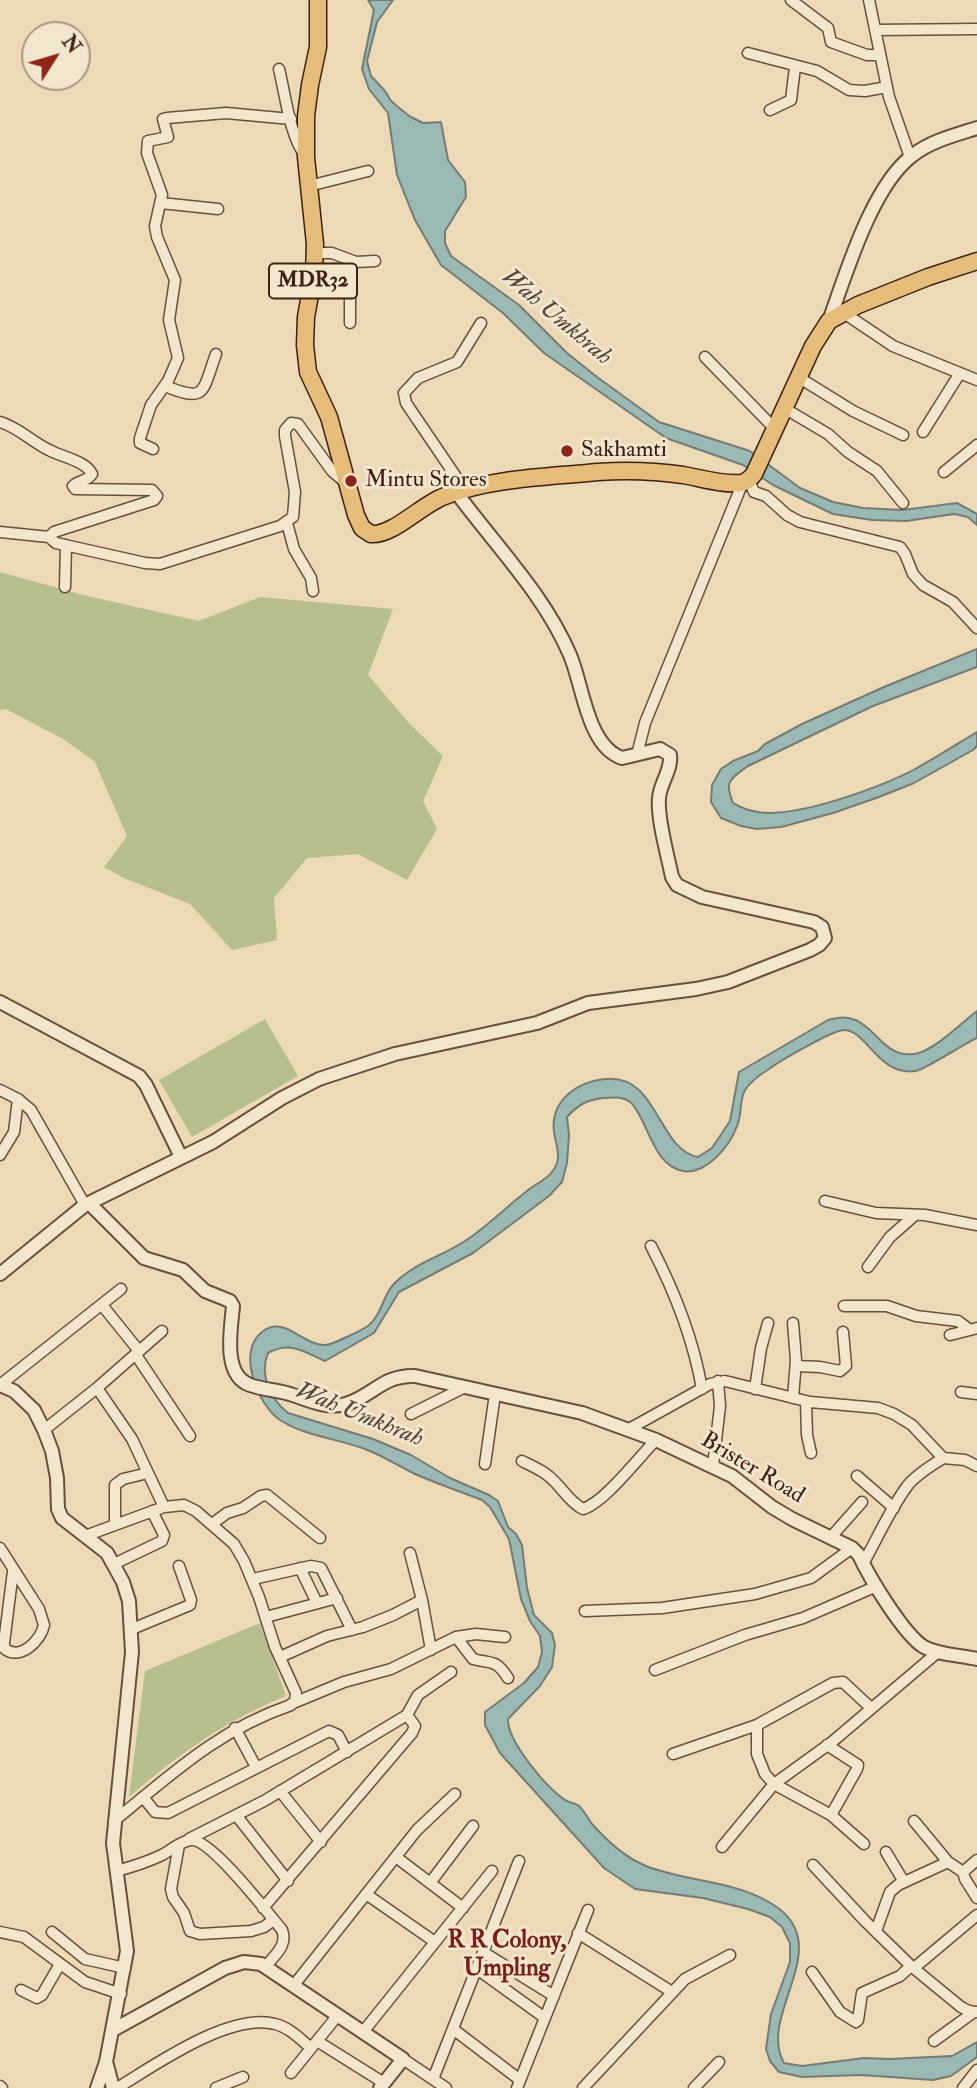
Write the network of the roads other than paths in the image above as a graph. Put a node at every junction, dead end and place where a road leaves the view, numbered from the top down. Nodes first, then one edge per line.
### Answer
1 (318, 0) edge
2 (791, 0) edge
3 (869, 0) edge
4 (977, 29) edge
5 (875, 30) junction
6 (748, 53) dead end
7 (880, 55) junction
8 (795, 66) junction
9 (279, 69) dead end
10 (887, 87) junction
11 (770, 110) dead end
12 (291, 119) junction
13 (977, 128) edge
14 (306, 157) junction
15 (910, 157) junction
16 (368, 171) dead end
17 (309, 186) junction
18 (161, 203) junction
19 (218, 209) dead end
20 (315, 253) junction
21 (350, 261) junction
22 (375, 261) dead end
23 (977, 261) edge
24 (844, 313) junction
25 (829, 321) junction
26 (350, 323) dead end
27 (481, 323) dead end
28 (216, 354) dead end
29 (705, 357) dead end
30 (960, 373) junction
31 (798, 377) junction
32 (977, 380) edge
33 (165, 386) junction
34 (784, 408) junction
35 (0, 422) edge
36 (774, 428) junction
37 (923, 432) dead end
38 (903, 435) dead end
39 (977, 445) edge
40 (153, 449) dead end
41 (944, 472) dead end
42 (749, 479) junction
43 (346, 483) junction
44 (460, 491) junction
45 (903, 503) dead end
46 (287, 523) junction
47 (0, 532) edge
48 (49, 537) junction
49 (66, 545) junction
50 (65, 587) dead end
51 (313, 592) dead end
52 (977, 628) edge
53 (637, 755) junction
54 (0, 1002) edge
55 (0, 1090) edge
56 (18, 1099) junction
57 (0, 1155) edge
58 (181, 1157) junction
59 (825, 1201) dead end
60 (87, 1204) junction
61 (915, 1214) junction
62 (977, 1225) edge
63 (650, 1246) dead end
64 (867, 1267) dead end
65 (0, 1274) edge
66 (121, 1289) dead end
67 (102, 1305) junction
68 (844, 1306) dead end
69 (768, 1323) dead end
70 (793, 1323) dead end
71 (974, 1329) edge
72 (162, 1331) dead end
73 (843, 1332) dead end
74 (950, 1335) dead end
75 (138, 1353) junction
76 (796, 1366) junction
77 (718, 1381) junction
78 (0, 1385) edge
79 (465, 1387) junction
80 (97, 1388) junction
81 (702, 1389) junction
82 (755, 1389) junction
83 (961, 1392) dead end
84 (495, 1394) junction
85 (977, 1394) edge
86 (793, 1398) junction
87 (806, 1401) junction
88 (411, 1414) dead end
89 (629, 1429) junction
90 (44, 1430) junction
91 (190, 1436) dead end
92 (656, 1440) junction
93 (811, 1454) dead end
94 (943, 1458) junction
95 (522, 1461) dead end
96 (485, 1464) dead end
97 (713, 1466) junction
98 (977, 1466) edge
99 (148, 1473) junction
100 (858, 1476) dead end
101 (862, 1502) dead end
102 (164, 1507) junction
103 (894, 1508) junction
104 (152, 1511) junction
105 (116, 1523) junction
106 (212, 1524) junction
107 (85, 1536) junction
108 (831, 1537) junction
109 (320, 1538) dead end
110 (0, 1548) edge
111 (852, 1548) junction
112 (410, 1553) dead end
113 (114, 1564) junction
114 (863, 1564) junction
115 (179, 1566) dead end
116 (300, 1568) junction
117 (13, 1571) junction
118 (253, 1579) junction
119 (877, 1586) junction
120 (337, 1598) junction
121 (422, 1600) junction
122 (317, 1604) junction
123 (585, 1611) dead end
124 (266, 1617) junction
125 (132, 1629) junction
126 (352, 1630) junction
127 (456, 1637) junction
128 (505, 1637) dead end
129 (431, 1650) junction
130 (939, 1652) junction
131 (279, 1657) junction
132 (977, 1659) edge
133 (656, 1670) dead end
134 (451, 1672) dead end
135 (508, 1678) dead end
136 (291, 1704) junction
137 (872, 1708) junction
138 (407, 1715) junction
139 (757, 1725) junction
140 (235, 1728) junction
141 (827, 1745) junction
142 (347, 1752) junction
143 (673, 1754) dead end
144 (256, 1767) junction
145 (774, 1784) junction
146 (280, 1791) junction
147 (455, 1794) dead end
148 (143, 1797) junction
149 (236, 1815) junction
150 (831, 1815) junction
151 (914, 1821) dead end
152 (113, 1822) junction
153 (473, 1826) dead end
154 (321, 1842) junction
155 (183, 1843) junction
156 (864, 1843) dead end
157 (722, 1847) dead end
158 (886, 1852) dead end
159 (396, 1857) junction
160 (977, 1860) edge
161 (519, 1861) dead end
162 (948, 1862) junction
163 (813, 1865) dead end
164 (116, 1871) junction
165 (492, 1871) dead end
166 (963, 1871) junction
167 (288, 1881) junction
168 (904, 1882) junction
169 (430, 1883) junction
170 (366, 1894) junction
171 (977, 1898) edge
172 (263, 1908) junction
173 (463, 1908) junction
174 (587, 1910) dead end
175 (977, 1914) edge
176 (273, 1920) junction
177 (876, 1931) junction
178 (0, 1932) edge
179 (52, 1932) dead end
180 (578, 1934) junction
181 (435, 1942) junction
182 (484, 1952) junction
183 (730, 1955) dead end
184 (60, 1964) junction
185 (266, 1966) junction
186 (912, 1967) junction
187 (125, 1968) junction
188 (477, 1969) junction
189 (812, 1972) dead end
190 (294, 1985) junction
191 (20, 1990) dead end
192 (672, 1992) junction
193 (121, 1994) junction
194 (554, 1996) junction
195 (975, 2012) edge
196 (338, 2015) junction
197 (545, 2018) junction
198 (453, 2029) junction
199 (113, 2030) junction
200 (363, 2032) junction
201 (934, 2041) dead end
202 (314, 2044) junction
203 (402, 2059) junction
204 (106, 2062) junction
205 (719, 2062) dead end
206 (977, 2070) edge
207 (291, 2073) dead end
208 (243, 2077) dead end
209 (433, 2079) junction
210 (519, 2084) edge
211 (382, 2086) edge
212 (97, 2088) edge
213 (115, 2088) edge
214 (216, 2088) edge
215 (446, 2088) edge
216 (583, 2088) edge
217 (694, 2088) edge
218 (963, 2088) edge

1 - 14 main road, MDR32
2 - 7 street
3 - 5 street
4 - 5 street
5 - 7 street
6 - 8 street
7 - 10 street
8 - 10 street
8 - 11 street
9 - 12 street
10 - 15 street
12 - 14 street
12 - 18 street
13 - 15 street
14 - 17 main road, MDR32
15 - 25 street
16 - 17 street
17 - 20 main road, MDR32
18 - 19 street
18 - 33 street
20 - 21 street
20 - 43 main road, MDR32
21 - 22 street
21 - 26 street
23 - 24 main road
24 - 25 main road
24 - 30 street
25 - 31 main road
27 - 44 street
28 - 33 street
29 - 36 street
30 - 32 street
30 - 37 street
31 - 34 main road
31 - 38 street
33 - 40 street
34 - 36 main road
34 - 45 street
35 - 48 street
36 - 42 main road
39 - 41 street
42 - 44 main road, MDR32
42 - 52 street
42 - 53 street
43 - 44 main road, MDR32
43 - 46 street
44 - 53 street
46 - 49 street
46 - 51 street
47 - 48 street
48 - 49 street
49 - 50 street
53 - 58 street
54 - 58 street
55 - 56 street
56 - 57 street
56 - 60 street
58 - 60 street
59 - 61 street
60 - 65 street
60 - 79 street, Brister Road
61 - 62 street
61 - 64 street
63 - 81 street
66 - 67 street
67 - 75 street
67 - 78 street
68 - 71 street
69 - 82 street
70 - 76 street
71 - 74 street
72 - 75 street
73 - 76 street
75 - 80 street
75 - 91 street
76 - 86 street
77 - 81 street
77 - 82 street
77 - 97 street
78 - 90 street
79 - 84 street, Brister Road
79 - 88 street
80 - 90 street
80 - 99 street
81 - 89 street
82 - 86 street
83 - 85 street
84 - 89 street, Brister Road
84 - 96 street
86 - 87 street
87 - 93 street
87 - 94 street
89 - 92 street, Brister Road
90 - 107 street
92 - 95 street
92 - 97 street, Brister Road
94 - 98 street
94 - 103 street
97 - 108 street, Brister Road
99 - 102 street
99 - 105 street
100 - 103 street
101 - 108 street
102 - 104 street
102 - 106 street
103 - 114 street
104 - 105 street
104 - 113 street
105 - 107 street
106 - 109 street
106 - 118 street
107 - 113 street
108 - 111 street, Brister Road
110 - 117 street
111 - 114 street, Brister Road
111 - 123 street
112 - 121 street
113 - 125 street
114 - 119 street, Brister Road
115 - 125 street
116 - 118 street
116 - 120 street
116 - 122 street
117 - 117 street
118 - 124 street
119 - 130 street, Brister Road
119 - 133 street
120 - 122 street
120 - 126 street
121 - 126 street
121 - 129 street
122 - 124 street
124 - 131 street
125 - 152 street
126 - 131 street
127 - 128 street
127 - 129 street
127 - 135 street
129 - 136 street
130 - 132 street, Brister Road
130 - 137 street
131 - 136 street
134 - 138 street
136 - 140 street
137 - 139 street
137 - 141 street
138 - 142 street
138 - 154 street
139 - 143 street
139 - 145 street
140 - 144 street
140 - 148 street
141 - 145 street
141 - 150 street
142 - 144 street
142 - 146 street
144 - 148 street
145 - 150 street
145 - 157 street
146 - 149 street
146 - 154 street
147 - 159 street
148 - 152 street
149 - 155 street
149 - 167 street
150 - 156 street
151 - 162 street
152 - 164 street
153 - 169 street
154 - 167 street
155 - 164 street
155 - 172 street
155 - 176 street
158 - 168 street
159 - 169 street
159 - 170 street
160 - 166 street
161 - 182 street
162 - 166 street
162 - 168 street
163 - 177 street
164 - 187 street
165 - 173 street
166 - 171 street
167 - 172 street
168 - 177 street
169 - 173 street
170 - 181 street
170 - 190 street
172 - 176 street
173 - 181 street
174 - 180 street
175 - 186 street
176 - 185 street
177 - 186 street
178 - 184 street
179 - 187 street
180 - 192 street
180 - 194 street
181 - 200 street
182 - 188 street
182 - 194 street
183 - 192 street
184 - 191 street
184 - 193 street
185 - 190 street
185 - 199 street
186 - 189 street
186 - 195 street
187 - 193 street
188 - 197 street
188 - 198 street
190 - 196 street
192 - 216 street
193 - 199 street
194 - 197 street
195 - 201 street
196 - 200 street
196 - 202 street
197 - 210 street
198 - 209 street
198 - 210 street
199 - 204 street
200 - 203 street
202 - 207 street
202 - 211 street
202 - 213 street
203 - 209 street
203 - 211 street
204 - 212 street
204 - 213 street
205 - 217 street
206 - 218 street
208 - 214 street
209 - 215 street

